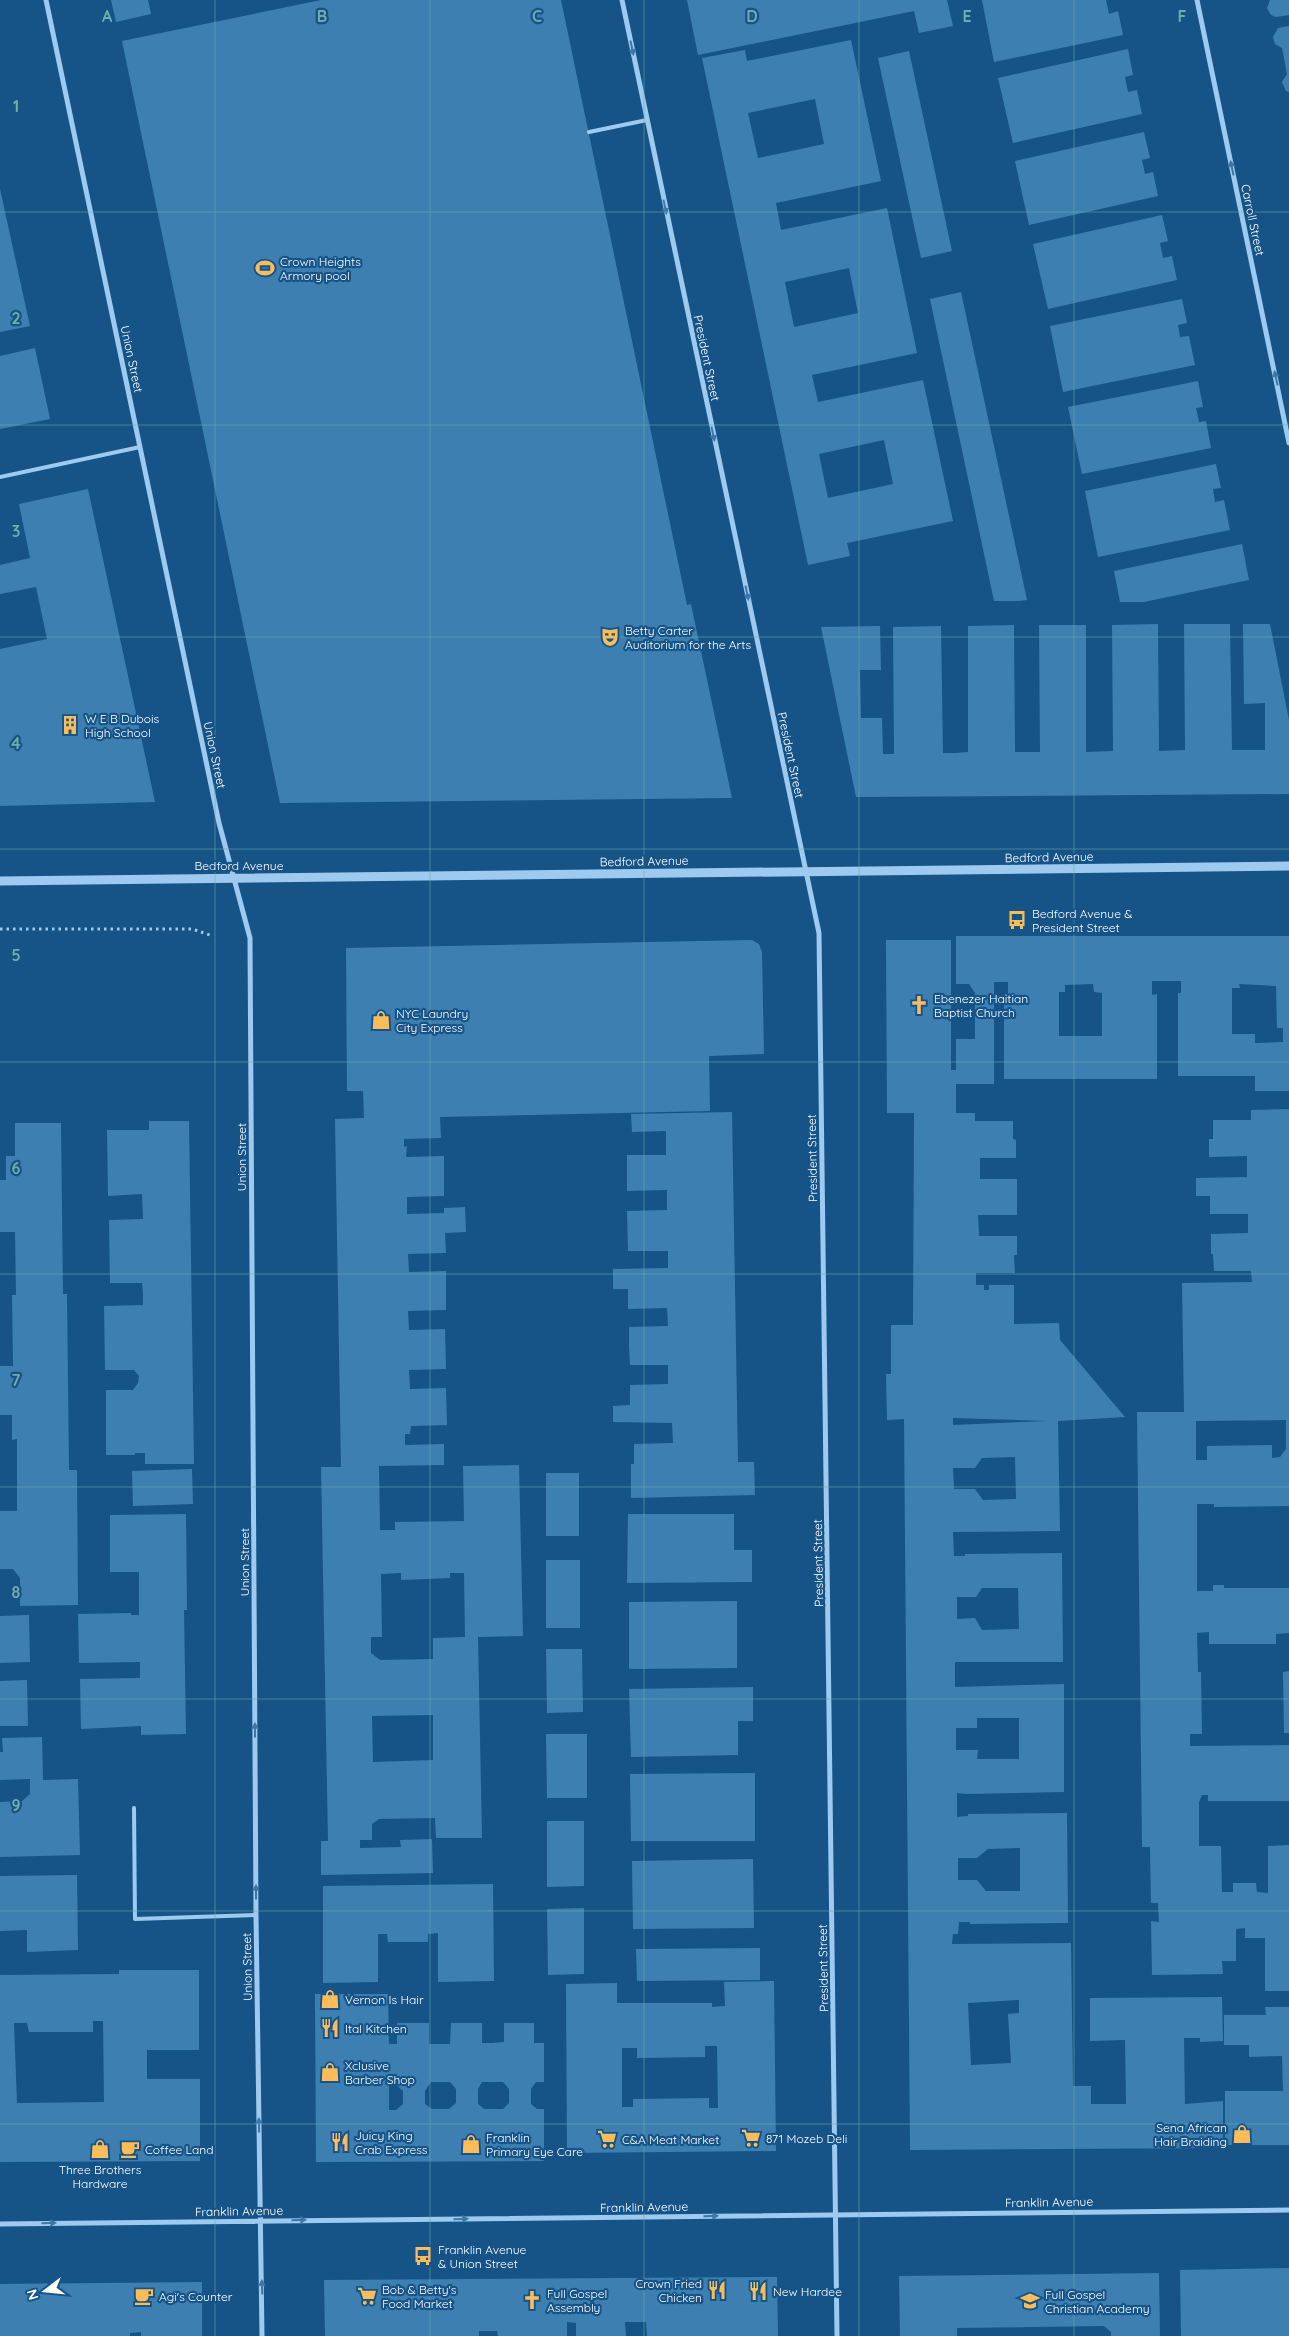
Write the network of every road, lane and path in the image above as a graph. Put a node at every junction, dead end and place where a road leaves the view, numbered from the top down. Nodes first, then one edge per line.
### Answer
1 (46, 0) edge
2 (622, 0) edge
3 (1198, 0) edge
4 (647, 120) junction
5 (589, 132) dead end
6 (1289, 443) edge
7 (140, 447) junction
8 (0, 477) edge
9 (1289, 866) edge
10 (806, 872) junction
11 (235, 879) junction
12 (0, 881) edge
13 (0, 929) edge
14 (210, 936) dead end
15 (134, 1808) dead end
16 (256, 1914) junction
17 (1289, 2210) edge
18 (836, 2214) junction
19 (261, 2221) junction
20 (0, 2224) edge
21 (262, 2336) edge
22 (836, 2336) edge

1 - 7 street, Union Street
2 -> 4 street, President Street
6 -> 3 street, Carroll Street
4 - 5 lane
4 -> 10 street, President Street
7 - 8 lane
7 - 11 street, Union Street
9 - 10 street, Bedford Avenue
10 - 11 street, Bedford Avenue
10 - 18 street, President Street
11 - 12 street, Bedford Avenue
16 -> 11 street, Union Street
13 - 14 path
15 - 16 lane
19 -> 16 street, Union Street
17 - 18 street, Franklin Avenue
19 -> 18 street, Franklin Avenue
18 - 22 street, President Street
20 -> 19 street, Franklin Avenue
21 -> 19 street, Union Street

